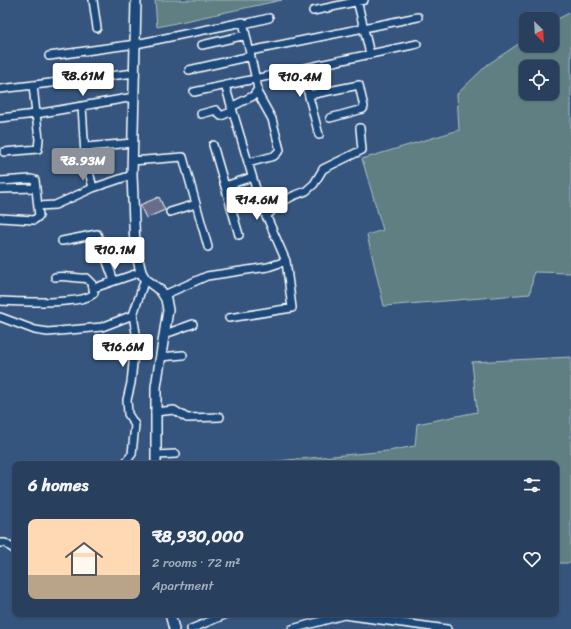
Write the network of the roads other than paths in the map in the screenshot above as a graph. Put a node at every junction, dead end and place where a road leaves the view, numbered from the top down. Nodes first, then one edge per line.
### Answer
1 (93, 0) edge
2 (136, 0) edge
3 (360, 0) edge
4 (313, 11) dead end
5 (418, 17) dead end
6 (269, 18) dead end
7 (244, 24) junction
8 (364, 27) junction
9 (97, 28) dead end
10 (246, 35) junction
11 (136, 44) junction
12 (417, 44) dead end
13 (202, 45) dead end
14 (250, 54) junction
15 (370, 54) junction
16 (49, 56) dead end
17 (320, 65) junction
18 (189, 70) dead end
19 (135, 73) junction
20 (256, 78) junction
21 (33, 85) junction
22 (225, 85) junction
23 (0, 89) edge
24 (194, 92) dead end
25 (257, 92) junction
26 (309, 94) junction
27 (134, 97) junction
28 (82, 106) junction
29 (232, 109) junction
30 (36, 114) junction
31 (201, 114) dead end
32 (0, 118) edge
33 (330, 118) dead end
34 (360, 128) dead end
35 (319, 136) dead end
36 (132, 143) junction
37 (213, 145) dead end
38 (85, 147) junction
39 (4, 152) dead end
40 (132, 161) junction
41 (248, 163) junction
42 (132, 175) junction
43 (252, 177) junction
44 (0, 181) edge
45 (225, 186) junction
46 (36, 188) junction
47 (93, 188) junction
48 (0, 189) edge
49 (196, 204) junction
50 (38, 206) junction
51 (170, 212) dead end
52 (266, 217) junction
53 (0, 218) edge
54 (239, 235) dead end
55 (62, 241) dead end
56 (208, 247) dead end
57 (286, 261) junction
58 (143, 276) junction
59 (55, 277) dead end
60 (114, 282) junction
61 (94, 288) junction
62 (164, 295) junction
63 (0, 301) edge
64 (133, 315) junction
65 (0, 317) edge
66 (229, 318) dead end
67 (193, 324) dead end
68 (165, 334) junction
69 (183, 355) dead end
70 (160, 357) junction
71 (155, 412) junction
72 (220, 417) dead end
73 (176, 454) dead end
74 (156, 459) edge
75 (126, 461) edge
76 (0, 543) edge
77 (12, 548) edge
78 (171, 617) edge
79 (220, 617) edge
80 (337, 617) edge
81 (359, 617) edge
82 (174, 629) edge
83 (191, 629) edge
84 (292, 629) edge
85 (447, 629) edge

1 - 9 street
2 - 11 street
3 - 4 street
3 - 8 street
5 - 8 street
6 - 7 street
7 - 10 street
7 - 11 street
8 - 14 street
8 - 15 street
10 - 13 street
10 - 14 street
11 - 16 street
11 - 19 street
12 - 15 street
14 - 18 street
14 - 20 street
15 - 17 street
17 - 20 street
17 - 26 street
19 - 21 street
19 - 27 street
20 - 22 street
20 - 25 street
21 - 23 street
21 - 30 street
22 - 24 street
22 - 29 street
25 - 29 street
25 - 41 street
26 - 33 street
26 - 35 street
27 - 28 street
27 - 36 street
28 - 30 street
28 - 38 street
29 - 31 street
29 - 41 street
30 - 32 street
30 - 39 street
34 - 52 street
36 - 38 street
36 - 40 street
37 - 45 street
38 - 47 street
40 - 42 street
40 - 49 street
41 - 43 street
42 - 47 street
42 - 58 street
43 - 45 street
43 - 52 street
44 - 46 street
45 - 54 street
46 - 48 street
46 - 50 street
47 - 50 street
49 - 51 street
49 - 56 street
50 - 53 street
52 - 57 street
55 - 60 street
57 - 62 street
57 - 66 street
58 - 60 street
58 - 62 street
58 - 64 street
59 - 61 street
60 - 61 street
61 - 63 street
62 - 68 street
64 - 65 street
64 - 75 street
67 - 68 street
68 - 70 street
69 - 70 street
70 - 71 street
71 - 72 street
71 - 74 street
73 - 74 street
76 - 77 street
78 - 82 street
79 - 83 street
80 - 84 street
81 - 85 street

